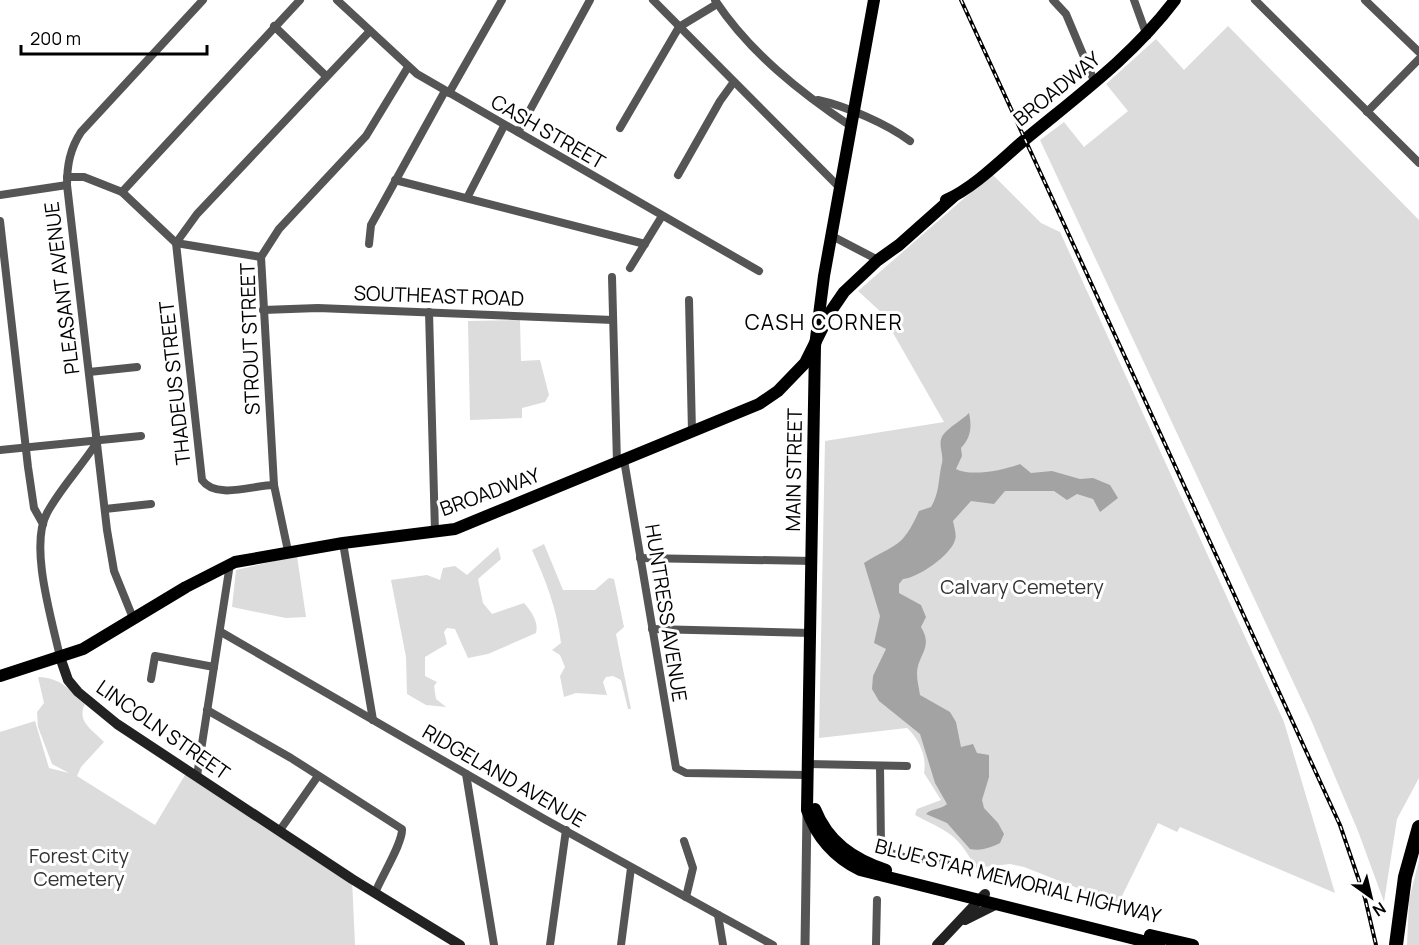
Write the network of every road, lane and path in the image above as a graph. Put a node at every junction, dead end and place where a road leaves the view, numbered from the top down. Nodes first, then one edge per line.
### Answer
1 (203, 0) edge
2 (300, 0) edge
3 (337, 0) edge
4 (502, 0) edge
5 (590, 0) edge
6 (653, 0) edge
7 (874, 0) edge
8 (1053, 0) edge
9 (1134, 0) edge
10 (1175, 0) edge
11 (1255, 0) edge
12 (1365, 0) edge
13 (716, 2) edge
14 (274, 26) junction
15 (679, 27) junction
16 (370, 31) junction
17 (1147, 36) junction
18 (1419, 52) edge
19 (1419, 59) edge
20 (408, 67) junction
21 (326, 76) junction
22 (734, 83) junction
23 (1095, 83) junction
24 (447, 92) junction
25 (816, 100) junction
26 (1367, 112) junction
27 (854, 113) junction
28 (504, 126) junction
29 (852, 127) junction
30 (620, 129) dead end
31 (518, 132) junction
32 (910, 141) dead end
33 (1419, 163) edge
34 (678, 175) dead end
35 (395, 180) junction
36 (67, 181) junction
37 (840, 188) junction
38 (122, 192) junction
39 (0, 195) edge
40 (467, 198) junction
41 (662, 216) junction
42 (0, 221) edge
43 (832, 236) junction
44 (176, 243) junction
45 (369, 244) dead end
46 (645, 244) junction
47 (261, 257) junction
48 (878, 260) junction
49 (630, 268) dead end
50 (759, 271) dead end
51 (612, 277) dead end
52 (689, 300) dead end
53 (263, 310) junction
54 (429, 312) junction
55 (613, 320) junction
56 (815, 346) junction
57 (136, 367) dead end
58 (88, 372) junction
59 (692, 432) junction
60 (141, 436) dead end
61 (97, 442) junction
62 (26, 447) junction
63 (0, 450) edge
64 (620, 461) junction
65 (274, 485) junction
66 (151, 504) dead end
67 (105, 509) junction
68 (43, 524) junction
69 (435, 532) junction
70 (343, 543) junction
71 (288, 551) junction
72 (640, 558) junction
73 (813, 561) junction
74 (230, 564) junction
75 (133, 618) junction
76 (652, 629) junction
77 (221, 632) junction
78 (812, 633) junction
79 (60, 657) junction
80 (214, 667) junction
81 (0, 676) edge
82 (151, 679) dead end
83 (207, 710) junction
84 (373, 720) junction
85 (880, 766) junction
86 (907, 766) dead end
87 (466, 774) junction
88 (808, 774) junction
89 (197, 776) junction
90 (318, 776) junction
91 (807, 810) junction
92 (1419, 827) edge
93 (280, 830) junction
94 (566, 830) junction
95 (684, 840) dead end
96 (946, 860) dead end
97 (631, 868) junction
98 (375, 893) junction
99 (687, 897) junction
100 (981, 897) junction
101 (878, 900) dead end
102 (997, 904) junction
103 (718, 915) junction
104 (962, 922) junction
105 (460, 945) edge
106 (494, 945) edge
107 (550, 945) edge
108 (621, 945) edge
109 (723, 945) edge
110 (773, 945) edge
111 (805, 945) edge
112 (876, 945) edge
113 (937, 945) edge
114 (1159, 945) edge
115 (1192, 945) edge
116 (1395, 945) edge

1 - 36 street, PLEASANT AVENUE
2 - 14 street
3 - 16 street, CASH STREET
4 - 24 street
5 - 31 street
6 - 15 street
7 - 27 main road, MAIN STREET
8 - 23 street
9 - 17 street
10 - 17 main road, BROADWAY
11 - 26 street
12 - 18 street
13 - 15 street
13 - 25 street
14 - 21 street
14 - 38 street
15 - 22 street
15 - 30 street
16 - 20 street, CASH STREET
16 - 21 street
17 - 23 main road, BROADWAY
19 - 26 street
20 - 24 street, CASH STREET
20 - 47 street, STROUT STREET
21 - 44 street
22 - 34 street
22 - 37 street
23 - 48 main road, BROADWAY
24 - 28 street, CASH STREET
24 - 35 street
25 - 27 street
25 - 29 street
26 - 33 street
27 - 29 main road, MAIN STREET
27 - 32 street
28 - 31 street, CASH STREET
28 - 40 street
29 - 37 main road, MAIN STREET
31 - 41 street, CASH STREET
35 - 40 street
35 - 45 street
36 - 38 street
36 - 39 street
36 - 58 street, PLEASANT AVENUE
37 - 43 main road, MAIN STREET
38 - 44 street
40 - 46 street
41 - 46 street
41 - 50 street, CASH STREET
42 - 62 street
43 - 48 street
43 - 56 main road, MAIN STREET
44 - 47 street
44 - 65 street, THADEUS STREET
46 - 49 street
47 - 53 street, STROUT STREET
48 - 56 main road, BROADWAY
51 - 55 street, HUNTRESS AVENUE
52 - 59 street
53 - 54 street, SOUTHEAST ROAD
53 - 65 street, STROUT STREET
54 - 55 street, SOUTHEAST ROAD
54 - 69 street
55 - 64 street, HUNTRESS AVENUE
56 - 59 main road, BROADWAY
56 - 73 main road, MAIN STREET
57 - 58 street
58 - 61 street, PLEASANT AVENUE
59 - 64 main road, BROADWAY
60 - 61 street
61 - 62 street
61 - 67 street, PLEASANT AVENUE
61 - 68 street, LINCOLN STREET
62 - 63 street
62 - 68 street
64 - 69 main road, BROADWAY
64 - 72 street, HUNTRESS AVENUE
65 - 71 street, STROUT STREET
66 - 67 street
67 - 75 street, PLEASANT AVENUE
68 - 79 street, LINCOLN STREET
69 - 70 main road, BROADWAY
70 - 71 main road, BROADWAY
70 - 84 street
71 - 74 main road, BROADWAY
72 - 73 street
72 - 76 street, HUNTRESS AVENUE
73 - 78 main road, MAIN STREET
74 - 75 main road, BROADWAY
74 - 77 street
75 - 79 main road, BROADWAY
76 - 78 street
76 - 88 street, HUNTRESS AVENUE
77 - 80 street
77 - 84 street, RIDGELAND AVENUE
78 - 88 main road, MAIN STREET
79 - 81 main road, BROADWAY
79 - 89 main road, LINCOLN STREET
80 - 82 street
80 - 83 street
83 - 89 street
83 - 90 street
84 - 87 street, RIDGELAND AVENUE
85 - 86 street
85 - 88 street
85 - 96 street
87 - 94 street, RIDGELAND AVENUE
87 - 106 street
88 - 91 main road, MAIN STREET
88 - 100 main road, BLUE STAR MEMORIAL HIGHWAY
89 - 93 main road, LINCOLN STREET
90 - 93 street
90 - 98 street
91 - 100 main road, BLUE STAR MEMORIAL HIGHWAY
91 - 111 street, MAIN STREET
92 - 116 highway
93 - 98 main road, LINCOLN STREET
94 - 97 street, RIDGELAND AVENUE
94 - 107 street
95 - 99 street
97 - 99 street, RIDGELAND AVENUE
97 - 108 street
98 - 105 main road, LINCOLN STREET
99 - 103 street, RIDGELAND AVENUE
100 - 102 main road, BLUE STAR MEMORIAL HIGHWAY
100 - 104 main road
100 - 115 main road, BLUE STAR MEMORIAL HIGHWAY
101 - 112 street
102 - 104 main road
102 - 114 main road, BLUE STAR MEMORIAL HIGHWAY
103 - 109 street
103 - 110 street, RIDGELAND AVENUE
104 - 113 main road

